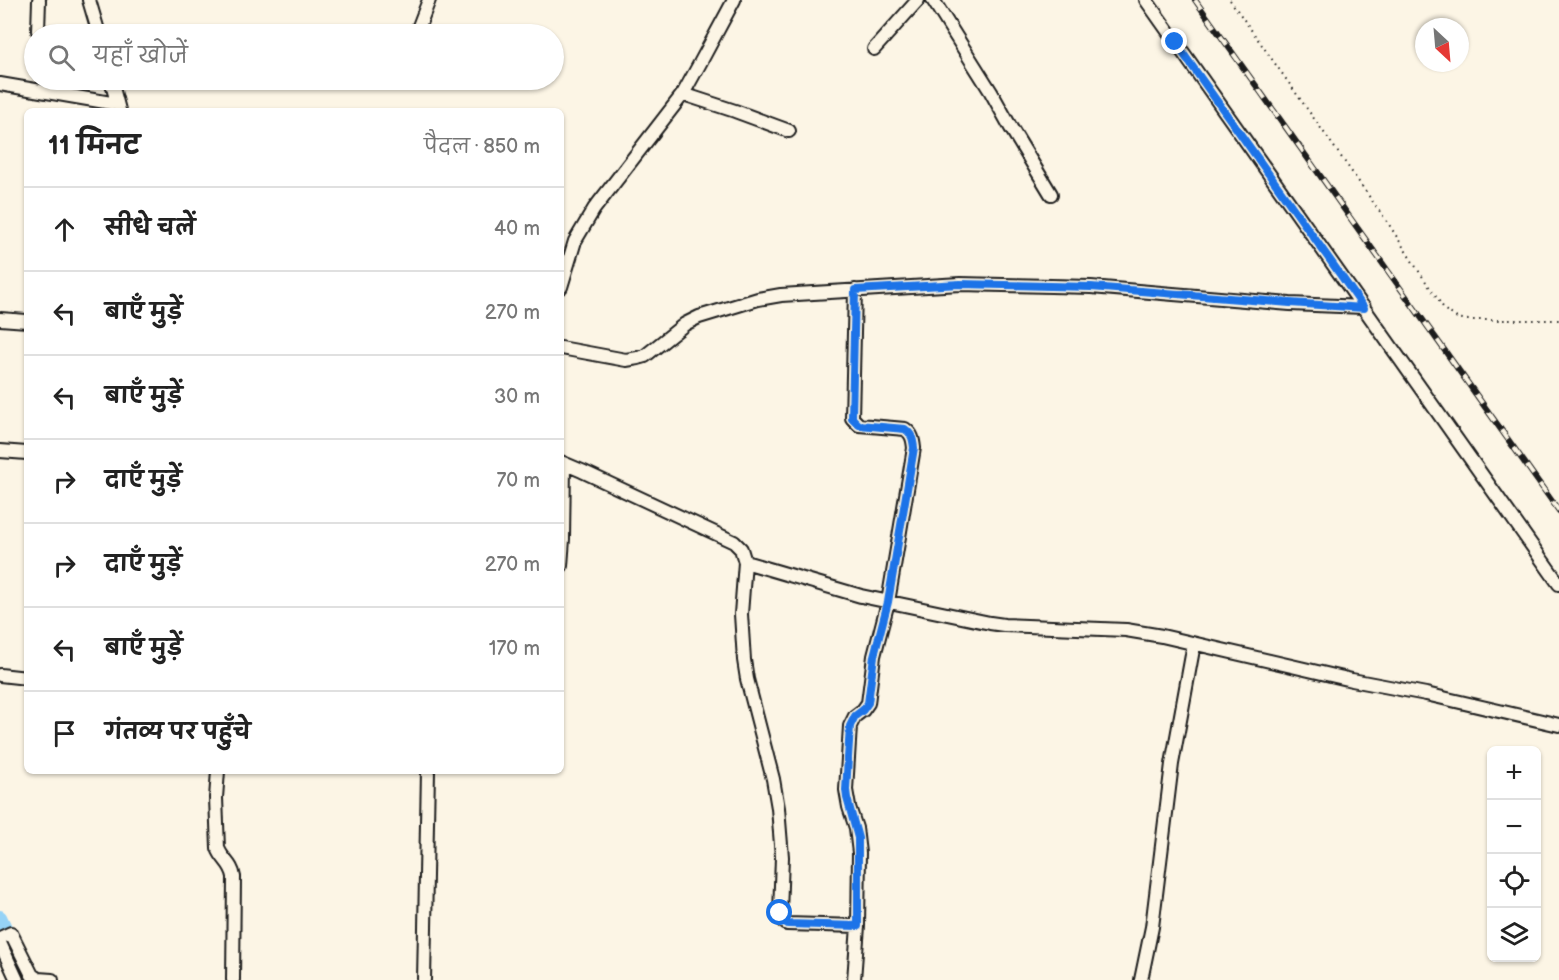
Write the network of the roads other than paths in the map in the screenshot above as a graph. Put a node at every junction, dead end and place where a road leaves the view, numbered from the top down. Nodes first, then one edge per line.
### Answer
1 (39, 0) edge
2 (89, 0) edge
3 (429, 0) edge
4 (918, 0) edge
5 (933, 0) edge
6 (1146, 0) edge
7 (731, 1) edge
8 (38, 24) edge
9 (96, 24) edge
10 (420, 24) edge
11 (874, 49) dead end
12 (0, 84) edge
13 (24, 89) edge
14 (31, 90) edge
15 (114, 90) edge
16 (683, 94) junction
17 (118, 107) edge
18 (789, 131) dead end
19 (1051, 194) dead end
20 (564, 274) edge
21 (855, 290) junction
22 (1364, 308) junction
23 (0, 319) edge
24 (24, 321) edge
25 (564, 349) edge
26 (0, 451) edge
27 (24, 453) edge
28 (564, 464) edge
29 (745, 562) junction
30 (1559, 584) edge
31 (888, 602) junction
32 (1194, 644) junction
33 (0, 675) edge
34 (24, 678) edge
35 (1559, 725) edge
36 (218, 774) edge
37 (428, 774) edge
38 (858, 926) junction
39 (4, 937) edge
40 (17, 980) edge
41 (52, 980) edge
42 (233, 980) edge
43 (424, 980) edge
44 (854, 980) edge
45 (1141, 980) edge

1 - 8 street
2 - 9 street
3 - 10 street
4 - 11 street
5 - 19 street
6 - 22 street
7 - 16 street
12 - 13 street
14 - 17 street
15 - 17 street
16 - 18 street
16 - 20 street
21 - 22 street
21 - 25 street
21 - 31 street
22 - 30 street
23 - 24 street
26 - 27 street
28 - 29 street
29 - 31 street
29 - 38 street
31 - 32 street
31 - 38 street
32 - 35 street
32 - 45 street
33 - 34 street
36 - 42 street
37 - 43 street
38 - 44 street
39 - 40 street
39 - 41 street

